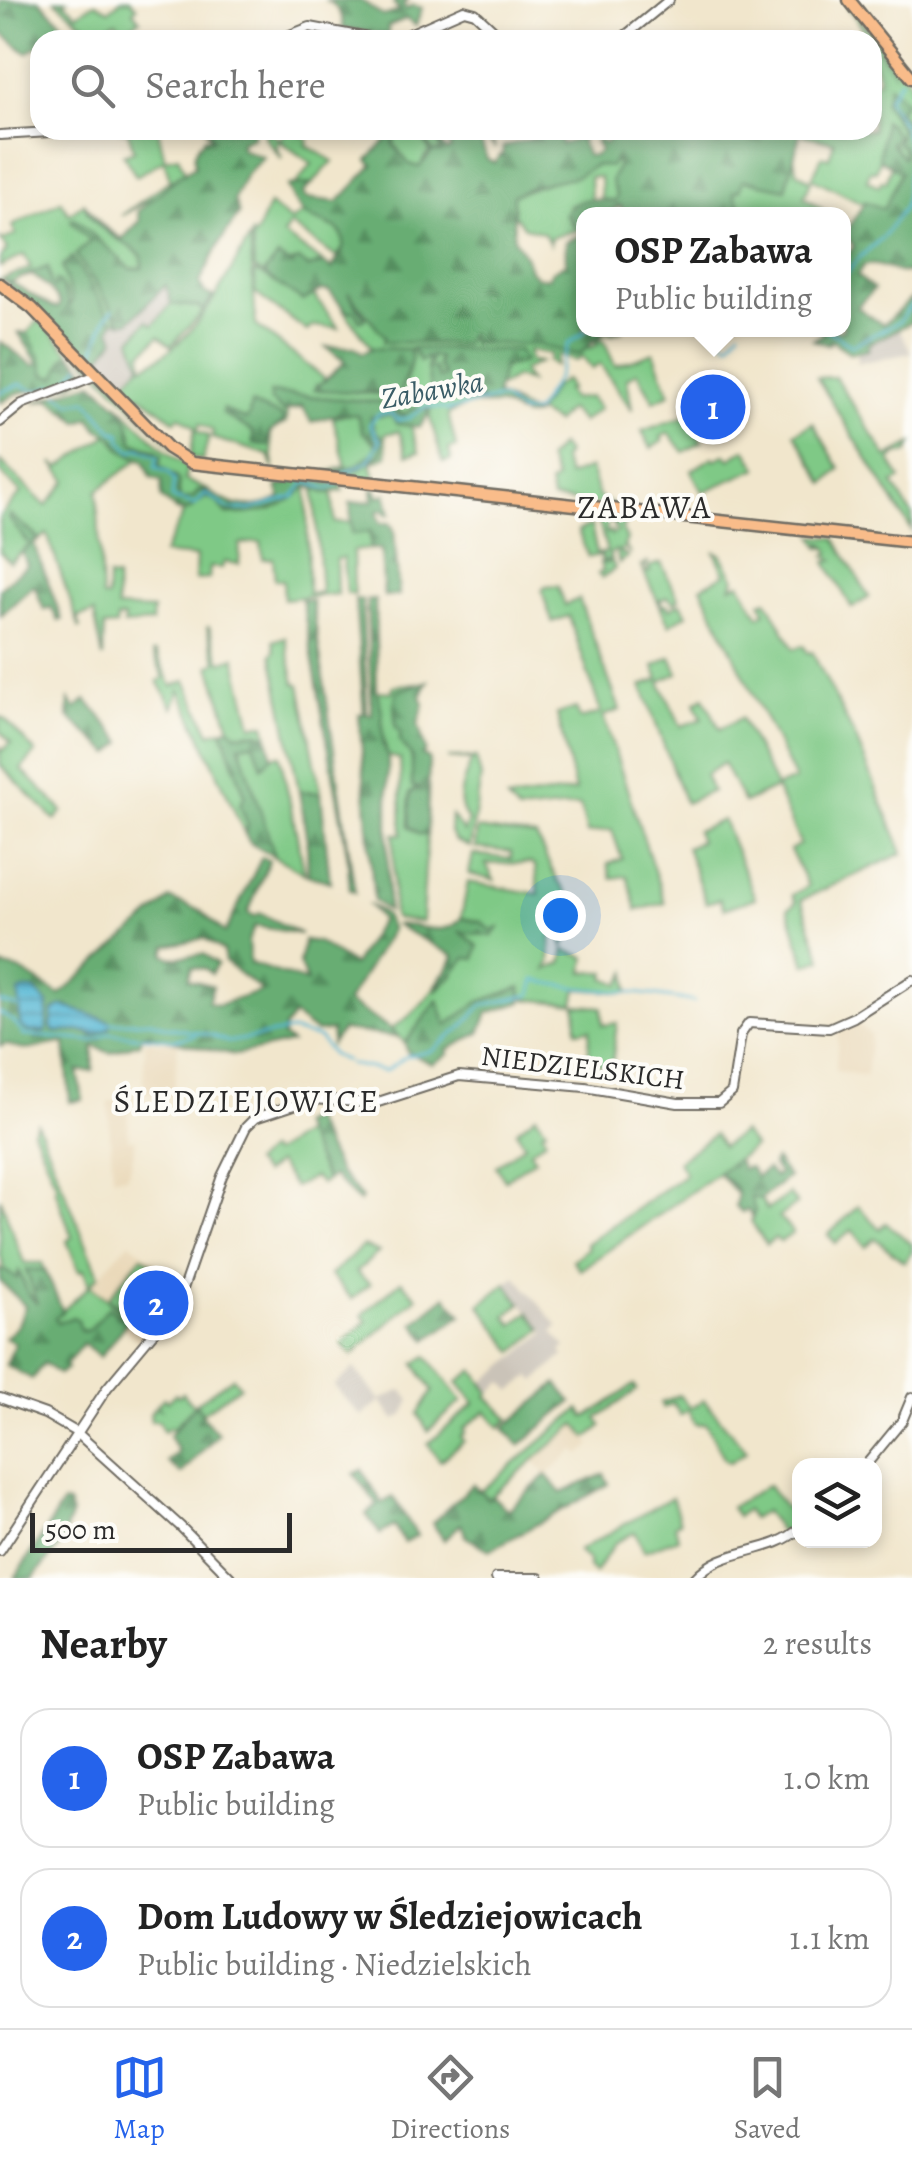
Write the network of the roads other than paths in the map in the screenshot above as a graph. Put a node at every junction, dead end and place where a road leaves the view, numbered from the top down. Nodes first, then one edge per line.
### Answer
1 (669, 0) edge
2 (850, 0) edge
3 (300, 30) edge
4 (330, 30) edge
5 (418, 30) edge
6 (494, 30) edge
7 (632, 30) edge
8 (874, 30) edge
9 (882, 40) edge
10 (912, 78) edge
11 (30, 133) edge
12 (0, 135) edge
13 (0, 284) edge
14 (96, 375) junction
15 (0, 422) edge
16 (912, 542) edge
17 (912, 980) edge
18 (912, 1397) edge
19 (0, 1398) edge
20 (76, 1432) junction
21 (872, 1458) edge
22 (792, 1535) edge
23 (0, 1552) edge
24 (231, 1578) edge
25 (496, 1578) edge
26 (538, 1578) edge
27 (695, 1578) edge

1 - 7 street
2 - 8 main road
3 - 4 street
5 - 6 street
9 - 10 main road
11 - 12 street
13 - 14 main road
14 - 15 street
14 - 16 main road
17 - 20 street, NIEDZIELSKICH
18 - 21 street
19 - 20 street
20 - 23 street
20 - 24 street
22 - 27 street
25 - 26 street

